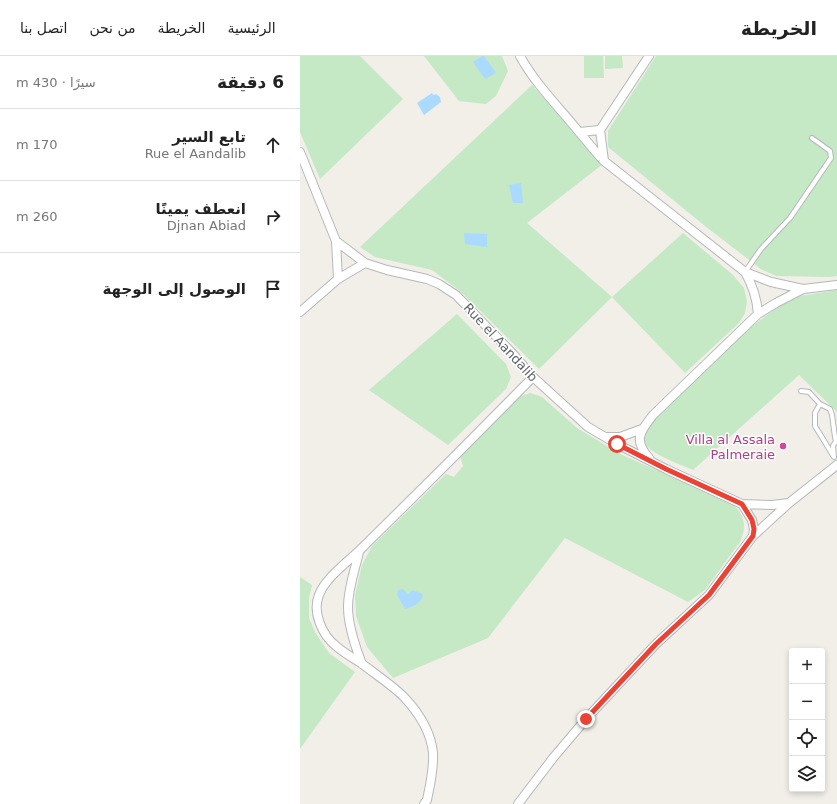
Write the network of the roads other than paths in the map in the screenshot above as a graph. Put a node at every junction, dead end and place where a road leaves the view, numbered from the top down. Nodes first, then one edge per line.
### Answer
1 (520, 56) edge
2 (649, 56) edge
3 (600, 130) junction
4 (580, 132) junction
5 (812, 138) dead end
6 (300, 152) edge
7 (604, 160) junction
8 (336, 241) junction
9 (365, 264) junction
10 (745, 272) junction
11 (338, 279) junction
12 (837, 285) edge
13 (803, 289) junction
14 (300, 312) edge
15 (758, 314) junction
16 (533, 377) junction
17 (801, 391) dead end
18 (820, 404) junction
19 (642, 429) junction
20 (603, 436) junction
21 (836, 461) edge
22 (652, 462) junction
23 (789, 503) junction
24 (742, 504) junction
25 (753, 536) junction
26 (359, 552) junction
27 (362, 664) junction
28 (426, 803) edge
29 (518, 804) edge

1 - 4 street
2 - 3 street
3 - 4 street
3 - 7 street
4 - 7 street
5 - 10 lane
6 - 8 street, Rue el Aandalib
7 - 10 street
8 - 9 street, Rue el Aandalib
8 - 11 street
9 - 11 street
9 - 16 street, Rue el Aandalib
10 - 13 street
10 - 15 street
11 - 14 street
12 - 13 street
13 - 15 street
15 - 19 street
16 - 20 street, Rue el Aandalib
16 - 26 street
17 - 18 lane
18 - 21 lane
18 - 21 lane
19 - 20 street
19 - 22 street
20 - 22 street, Rue el Aandalib
21 - 23 street
22 - 24 street, Rue el Aandalib
23 - 24 street, Rue el Aandalib
23 - 25 street
24 - 25 street
25 - 29 street
26 - 27 street
26 - 27 street
27 - 28 street

